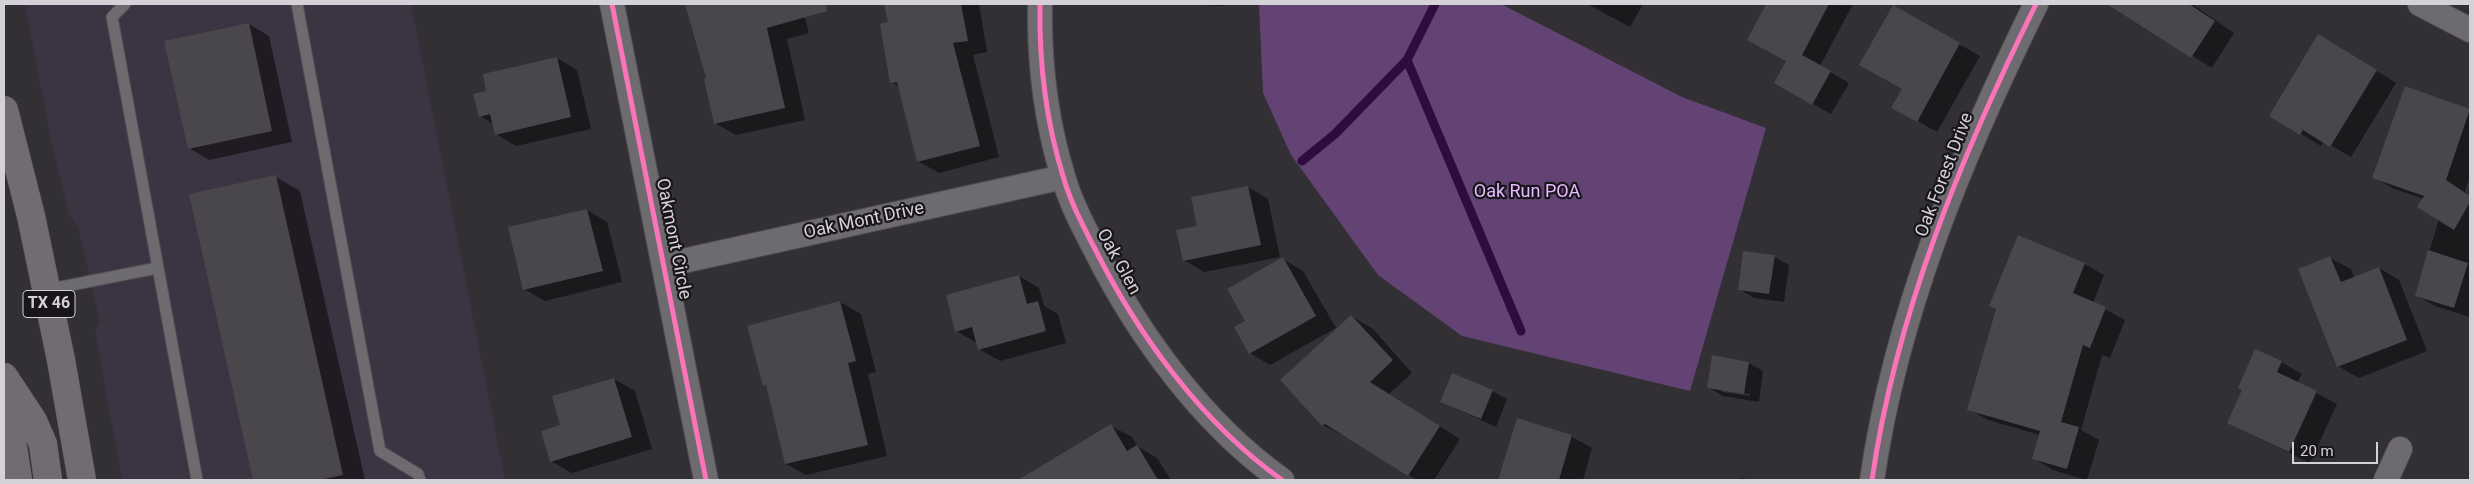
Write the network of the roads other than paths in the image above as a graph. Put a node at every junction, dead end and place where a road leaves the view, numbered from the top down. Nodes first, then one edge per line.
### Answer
1 (125, 4) edge
2 (297, 4) edge
3 (612, 4) edge
4 (1040, 4) edge
5 (2036, 4) edge
6 (2420, 4) edge
7 (2470, 30) edge
8 (4, 110) edge
9 (1063, 177) junction
10 (665, 265) junction
11 (157, 268) junction
12 (46, 290) junction
13 (4, 377) edge
14 (4, 389) edge
15 (2400, 449) dead end
16 (18, 480) edge
17 (48, 480) edge
18 (82, 480) edge
19 (197, 480) edge
20 (420, 480) edge
21 (706, 480) edge
22 (1282, 480) edge
23 (1872, 480) edge
24 (2386, 480) edge

1 - 11 lane
2 - 20 lane
3 - 10 street, Oakmont Circle
4 - 9 street, Oak Glen
5 - 23 street, Oak Forest Drive
6 - 7 street
8 - 12 main road, TX 46
9 - 10 street, Oak Mont Drive
9 - 22 street, Oak Glen
10 - 21 street, Oakmont Circle
11 - 12 lane
11 - 19 lane
12 - 18 main road, TX 46
13 - 17 main road
14 - 16 main road
15 - 24 street

